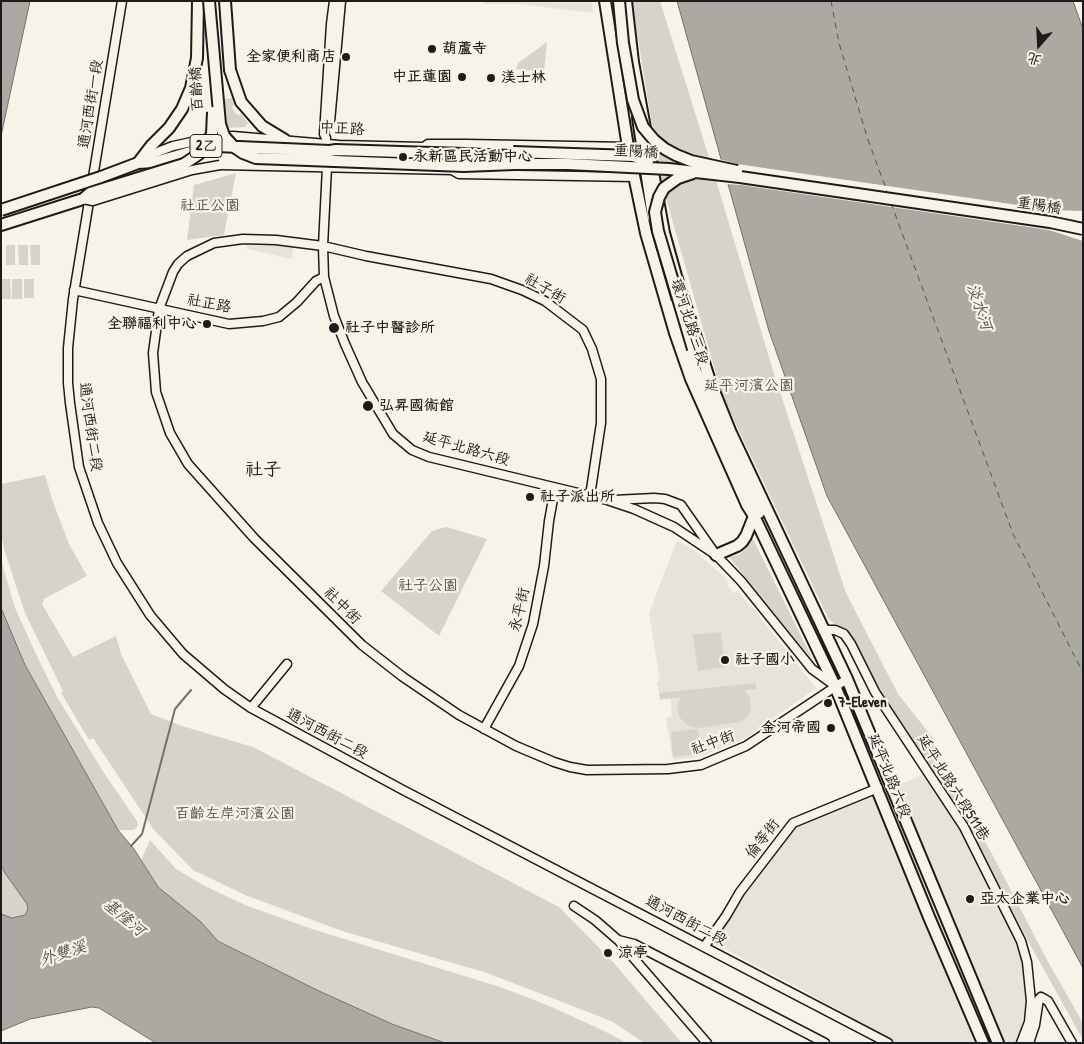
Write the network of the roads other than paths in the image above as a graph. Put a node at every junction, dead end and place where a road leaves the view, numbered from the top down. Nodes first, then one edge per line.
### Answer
1 (122, 1) edge
2 (198, 1) edge
3 (225, 1) edge
4 (334, 1) edge
5 (341, 1) edge
6 (605, 1) edge
7 (618, 1) edge
8 (626, 1) edge
9 (211, 5) edge
10 (633, 62) junction
11 (648, 134) junction
12 (285, 140) junction
13 (298, 142) junction
14 (327, 144) junction
15 (371, 145) junction
16 (641, 145) junction
17 (424, 147) junction
18 (628, 148) junction
19 (362, 157) junction
20 (256, 158) junction
21 (345, 161) junction
22 (138, 163) junction
23 (641, 163) junction
24 (184, 164) junction
25 (298, 167) junction
26 (327, 168) junction
27 (370, 168) junction
28 (456, 170) junction
29 (698, 172) junction
30 (741, 172) junction
31 (635, 177) junction
32 (83, 200) junction
33 (1, 210) edge
34 (88, 211) joint
35 (1083, 223) edge
36 (1, 225) edge
37 (1083, 229) edge
38 (323, 246) junction
39 (676, 276) junction
40 (324, 277) junction
41 (74, 290) junction
42 (159, 309) junction
43 (710, 381) junction
44 (556, 488) junction
45 (590, 496) junction
46 (607, 500) junction
47 (754, 516) junction
48 (716, 554) junction
49 (823, 630) junction
50 (287, 664) dead end
51 (847, 679) junction
52 (835, 686) junction
53 (251, 708) junction
54 (484, 729) junction
55 (878, 788) junction
56 (574, 906) dead end
57 (618, 940) junction
58 (704, 946) junction
59 (708, 1043) edge
60 (825, 1043) edge
61 (888, 1043) edge
62 (983, 1043) edge
63 (998, 1043) edge
64 (1021, 1043) edge
65 (1029, 1043) edge
66 (1072, 1043) edge

1 - 34 street, 通河西街一段
2 - 22 main road, 2乙
3 - 12 main road
4 - 14 street
5 - 14 street
6 - 18 main road, 環河北路三段
7 - 30 main road, bridge
8 - 10 main road, 環河北路三段
9 - 20 main road, bridge
9 - 24 main road, 百齡橋 / 2乙, bridge
10 - 11 main road, 環河北路三段
10 - 16 main road
11 - 16 main road
11 - 39 main road, 環河北路三段
12 - 13 street, 中正路
12 - 22 street, 中正路
13 - 14 street, 中正路
13 - 25 street
14 - 15 street, 中正路
14 - 19 main road
14 - 22 main road, 重陽橋, bridge
14 - 23 main road, 重陽橋, bridge
14 - 26 street, 延平北路六段
15 - 17 street, 中正路
15 - 27 street
16 - 23 main road
16 - 39 main road
17 - 18 street, 中正路
17 - 23 main road, bridge
18 - 23 main road, 環河北路三段
19 - 21 main road, bridge
19 - 23 main road, bridge
20 - 21 main road, 重陽橋, bridge
20 - 24 main road, 重陽橋, bridge
21 - 23 main road, 重陽橋, bridge
22 - 33 main road, 2乙, bridge
23 - 28 main road, bridge
23 - 29 main road, 重陽橋, bridge
23 - 30 main road, 重陽橋, bridge
23 - 31 main road, 環河北路三段
23 - 51 main road
24 - 32 main road, 百齡橋 / 2乙, bridge
25 - 26 street
25 - 32 street, 百齡橋, bridge
26 - 27 street
26 - 38 street, 延平北路六段
27 - 28 street
28 - 31 street
29 - 37 main road, 重陽橋, bridge
29 - 43 main road, bridge
30 - 35 main road, 重陽橋
31 - 47 main road, 環河北路三段
32 - 36 main road, 百齡橋 / 2乙
34 - 41 street, 通河西街二段
38 - 40 street, 延平北路六段
38 - 42 street, 社中街
38 - 45 street, 社子街
39 - 43 main road, 環河北路三段
40 - 42 street, 社正路
40 - 44 street, 延平北路六段
41 - 42 street, 社正路
41 - 53 street, 通河西街二段
42 - 54 street, 社中街
43 - 49 main road, 環河北路三段
44 - 45 street, 延平北路六段
44 - 54 street, 永平街
45 - 46 street, 延平北路六段
46 - 48 street, 延平北路六段
46 - 48 street, 延平北路六段
47 - 48 main road
47 - 52 main road, 環河北路三段
48 - 52 street, 延平北路六段
49 - 51 main road, 環河北路三段
49 - 64 street, 延平北路六段511巷
50 - 53 street
51 - 52 street, 社中街
51 - 63 main road, 延平北路六段
52 - 54 street, 社中街
52 - 55 main road, 延平北路六段
53 - 58 street, 通河西街二段
55 - 58 street, 倫等街
55 - 62 main road, 延平北路六段
56 - 57 street
57 - 59 street
57 - 60 street
58 - 61 street, 通河西街二段
65 - 66 street

